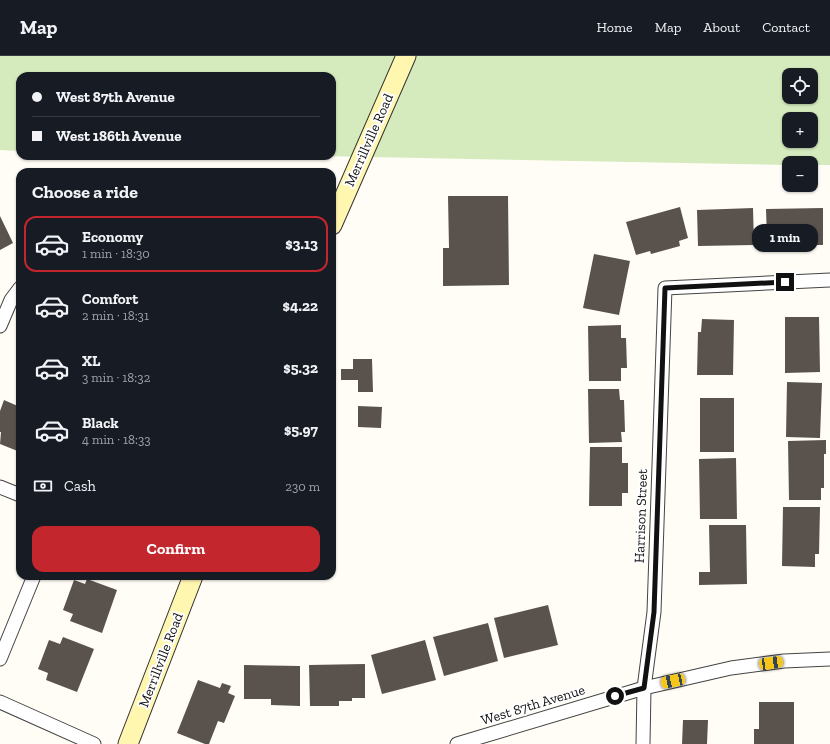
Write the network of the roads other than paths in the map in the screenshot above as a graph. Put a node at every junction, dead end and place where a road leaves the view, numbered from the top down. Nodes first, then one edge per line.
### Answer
1 (406, 56) edge
2 (336, 216) edge
3 (830, 280) edge
4 (16, 293) edge
5 (0, 326) edge
6 (0, 487) edge
7 (16, 493) edge
8 (32, 580) edge
9 (191, 580) edge
10 (0, 659) edge
11 (830, 659) edge
12 (644, 688) junction
13 (0, 702) edge
14 (94, 744) edge
15 (128, 744) edge
16 (457, 744) edge
17 (643, 744) edge

1 - 2 street, Merrillville Road
3 - 12 street, Harrison Street
4 - 5 street
6 - 7 street
8 - 10 street
9 - 15 street, Merrillville Road
11 - 12 street, West 87th Avenue
12 - 16 street, West 87th Avenue
12 - 17 street, Harrison Street
13 - 14 street

